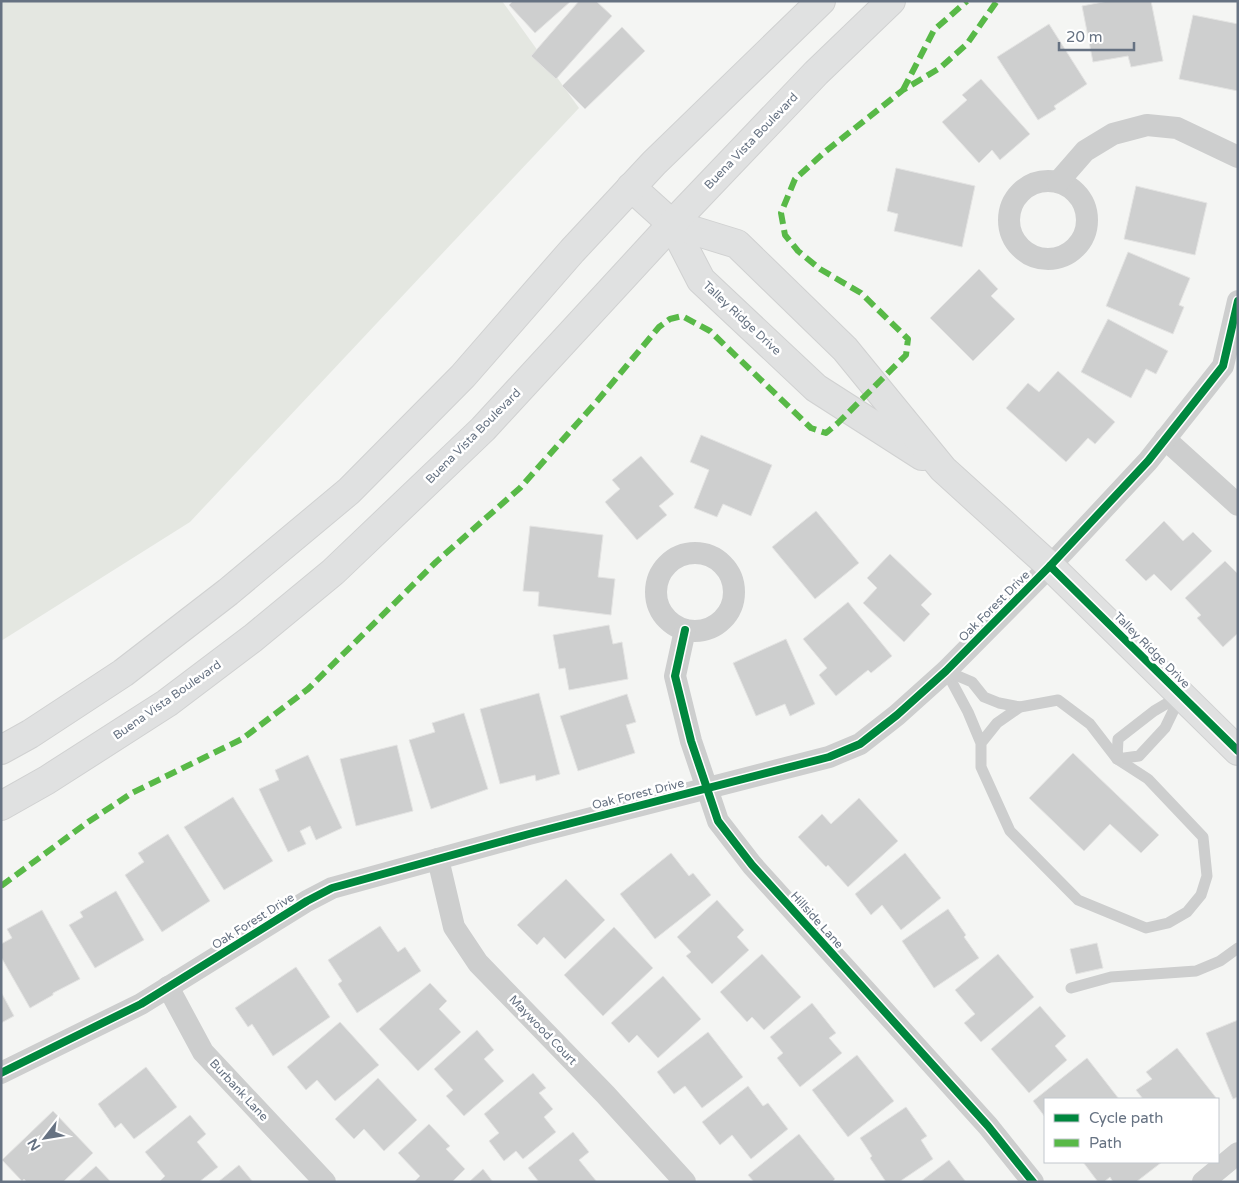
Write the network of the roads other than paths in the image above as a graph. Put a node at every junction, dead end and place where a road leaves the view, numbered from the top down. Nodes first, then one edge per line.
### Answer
1 (820, 1) edge
2 (891, 1) edge
3 (1238, 157) edge
4 (1058, 182) dead end
5 (631, 187) junction
6 (672, 224) junction
7 (1238, 301) edge
8 (1165, 439) junction
9 (943, 469) junction
10 (1238, 505) edge
11 (1050, 566) junction
12 (685, 630) dead end
13 (946, 671) junction
14 (1181, 695) junction
15 (1020, 707) junction
16 (981, 743) junction
17 (1, 750) edge
18 (1238, 751) edge
19 (1117, 758) junction
20 (707, 788) junction
21 (1, 806) edge
22 (438, 859) junction
23 (1238, 948) edge
24 (168, 987) junction
25 (1071, 988) dead end
26 (1, 1073) edge
27 (1238, 1153) edge
28 (325, 1182) edge
29 (685, 1182) edge
30 (1033, 1182) edge
31 (1203, 1182) edge

1 - 5 main road
2 - 6 main road, Buena Vista Boulevard
3 - 4 street
5 - 6 main road
5 - 17 main road
6 - 9 main road, Talley Ridge Drive
6 - 9 main road, Talley Ridge Drive
6 - 21 main road, Buena Vista Boulevard
7 - 8 street, Oak Forest Drive
8 - 10 street
8 - 11 street, Oak Forest Drive
9 - 11 main road, Talley Ridge Drive
11 - 13 street, Oak Forest Drive
11 - 14 main road, Talley Ridge Drive
12 - 20 street, Hillside Lane
13 - 15 lane
13 - 16 lane
13 - 20 street, Oak Forest Drive
14 - 18 main road, Talley Ridge Drive
14 - 19 lane
14 - 19 lane
15 - 16 lane
15 - 19 lane
16 - 19 lane
20 - 22 street, Oak Forest Drive
20 - 30 street, Hillside Lane
22 - 24 street, Oak Forest Drive
22 - 29 street, Maywood Court
23 - 25 lane
24 - 26 street, Oak Forest Drive
24 - 28 street, Burbank Lane
27 - 31 street

